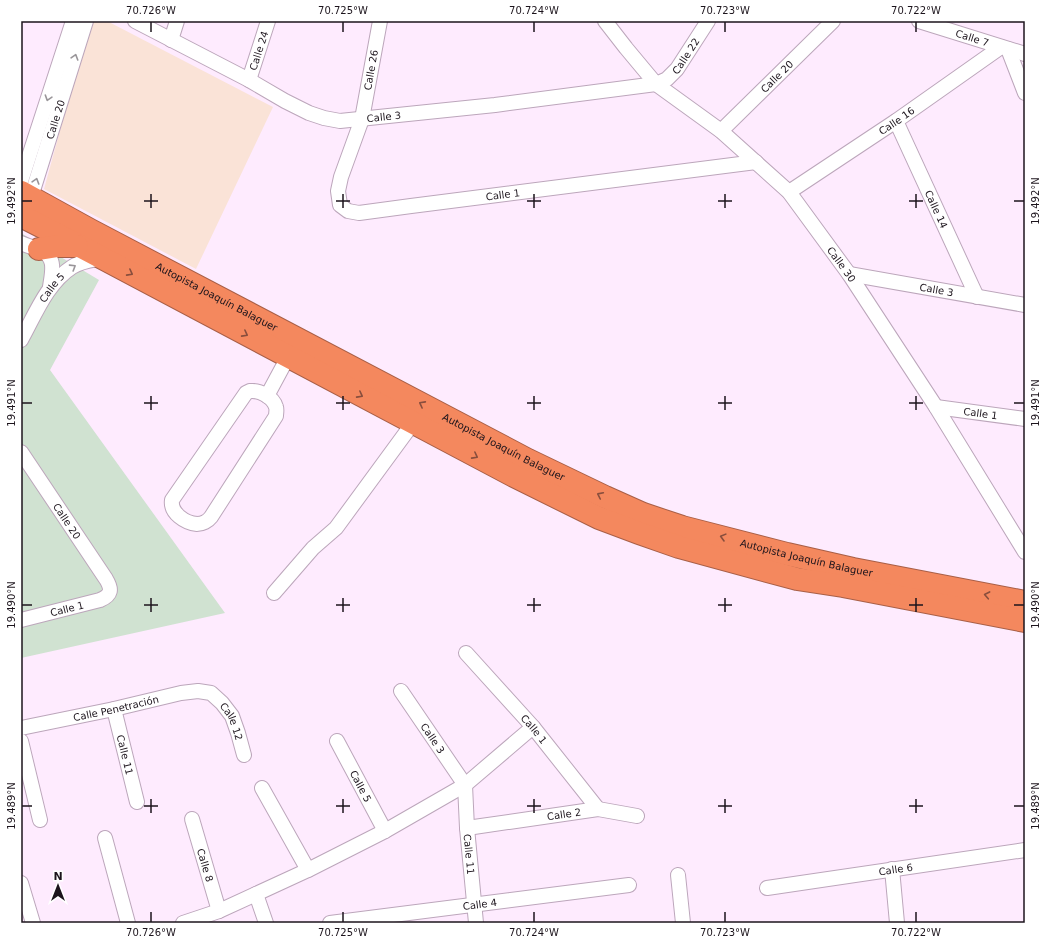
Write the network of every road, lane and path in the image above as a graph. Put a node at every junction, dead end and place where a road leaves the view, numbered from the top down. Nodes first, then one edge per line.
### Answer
1 (73, 21) edge
2 (86, 21) edge
3 (135, 21) edge
4 (177, 21) edge
5 (268, 21) edge
6 (380, 21) edge
7 (605, 21) edge
8 (708, 21) edge
9 (833, 21) edge
10 (919, 21) edge
11 (171, 40) junction
12 (1005, 48) junction
13 (1025, 54) edge
14 (249, 80) junction
15 (656, 84) junction
16 (1025, 93) edge
17 (362, 119) junction
18 (896, 121) junction
19 (721, 131) junction
20 (756, 162) junction
21 (24, 190) edge
22 (789, 192) junction
23 (21, 216) edge
24 (30, 246) edge
25 (80, 246) junction
26 (102, 258) junction
27 (849, 274) junction
28 (50, 287) junction
29 (977, 297) junction
30 (1025, 305) edge
31 (21, 340) edge
32 (288, 357) junction
33 (267, 396) junction
34 (936, 407) junction
35 (1025, 419) edge
36 (413, 423) junction
37 (21, 452) edge
38 (1025, 552) edge
39 (109, 592) joint
40 (274, 593) dead end
41 (1025, 602) edge
42 (21, 620) edge
43 (1025, 622) edge
44 (466, 653) dead end
45 (401, 691) dead end
46 (211, 693) joint
47 (114, 709) junction
48 (533, 726) junction
49 (21, 728) edge
50 (21, 741) edge
51 (337, 741) dead end
52 (244, 755) dead end
53 (465, 785) junction
54 (262, 788) dead end
55 (137, 802) dead end
56 (598, 809) junction
57 (637, 816) dead end
58 (192, 819) dead end
59 (40, 820) dead end
60 (467, 828) junction
61 (385, 831) junction
62 (105, 838) dead end
63 (1025, 850) edge
64 (308, 870) junction
65 (892, 870) junction
66 (678, 875) dead end
67 (21, 883) edge
68 (629, 885) dead end
69 (767, 888) dead end
70 (256, 894) junction
71 (474, 905) junction
72 (219, 911) junction
73 (33, 923) edge
74 (128, 923) edge
75 (183, 923) edge
76 (266, 923) edge
77 (330, 923) edge
78 (476, 923) edge
79 (683, 923) edge
80 (897, 923) edge

1 -> 21 street, Calle 20
21 -> 2 street, Calle 20
3 - 11 street, Calle 3
4 - 11 street
5 - 14 street, Calle 24
6 - 17 street, Calle 26
7 - 15 street, Calle 30
8 - 15 street, Calle 22
9 - 19 street, Calle 20
10 - 12 street, Calle 7
11 - 14 street, Calle 3
12 - 13 street, Calle 7
12 - 16 street
12 - 18 street, Calle 16
14 - 17 street, Calle 3
15 - 17 street, Calle 3
15 - 19 street, Calle 30
17 - 20 street, Calle 1
18 - 22 street, Calle 16
18 - 29 street, Calle 14
19 - 20 street, Calle 30
20 - 22 street, Calle 30
21 - 23 street, Calle 20
41 -> 21 highway, Autopista Joaquín Balaguer
22 - 27 street, Calle 30
23 - 25 highway, Autopista Joaquín Balaguer
24 - 25 highway
24 - 28 street
25 - 26 highway, Autopista Joaquín Balaguer
28 -> 26 street, Calle 5
26 -> 32 highway, Autopista Joaquín Balaguer
27 - 29 street, Calle 3
27 - 34 street, Calle 30
28 - 31 street, Calle 5
29 - 30 street, Calle 3
32 - 33 street
32 -> 36 highway, Autopista Joaquín Balaguer
33 - 33 street
34 - 35 street, Calle 1
34 - 38 street, Calle 30
36 - 40 street
36 -> 43 highway, Autopista Joaquín Balaguer
37 - 39 street, Calle 20
39 - 42 street, Calle 1
44 - 48 street, Calle 1
45 - 53 street, Calle 3
46 - 47 street, Calle Penetración
46 - 52 street, Calle 12
47 - 49 street, Calle Penetración
47 - 55 street, Calle 11
48 - 53 street
48 - 56 street, Calle 1
50 - 59 street
51 - 61 street, Calle 5
53 - 60 street, Calle 11
53 - 61 street
54 - 64 street
56 - 57 street, Calle 2
56 - 60 street, Calle 2
58 - 72 street, Calle 8
60 - 71 street, Calle 11
61 - 64 street
62 - 74 street
63 - 65 street, Calle 6
64 - 70 street
65 - 69 street, Calle 6
65 - 80 street
66 - 79 street
67 - 73 street
68 - 71 street, Calle 4
70 - 72 street
70 - 76 street
71 - 77 street, Calle 4
71 - 78 street, Calle 11
72 - 75 street

